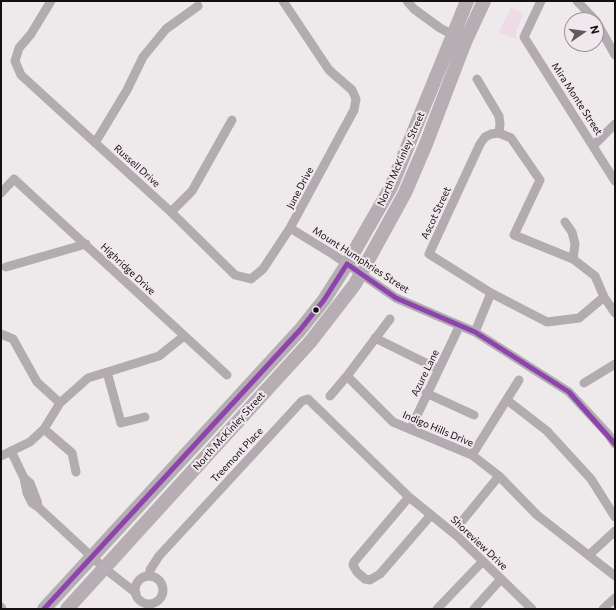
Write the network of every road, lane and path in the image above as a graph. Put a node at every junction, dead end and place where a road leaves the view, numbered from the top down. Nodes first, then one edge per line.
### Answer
1 (51, 1) edge
2 (283, 1) edge
3 (407, 1) edge
4 (467, 1) edge
5 (484, 1) edge
6 (541, 1) edge
7 (577, 1) edge
8 (198, 6) dead end
9 (588, 12) edge
10 (604, 35) edge
11 (460, 39) junction
12 (615, 55) edge
13 (477, 79) dead end
14 (232, 120) dead end
15 (615, 124) edge
16 (499, 133) junction
17 (95, 143) junction
18 (594, 145) junction
19 (615, 181) edge
20 (1, 193) edge
21 (171, 212) junction
22 (564, 222) dead end
23 (290, 228) junction
24 (86, 244) junction
25 (573, 259) junction
26 (348, 264) junction
27 (6, 267) dead end
28 (361, 274) junction
29 (251, 279) joint
30 (491, 293) junction
31 (604, 297) junction
32 (615, 313) edge
33 (390, 319) dead end
34 (459, 327) junction
35 (475, 332) junction
36 (1, 334) edge
37 (184, 336) junction
38 (375, 338) junction
39 (615, 364) edge
40 (438, 369) junction
41 (107, 372) junction
42 (227, 375) dead end
43 (347, 376) junction
44 (519, 380) dead end
45 (584, 383) dead end
46 (426, 394) junction
47 (330, 396) dead end
48 (507, 400) junction
49 (60, 404) junction
50 (474, 415) dead end
51 (145, 417) dead end
52 (411, 428) junction
53 (44, 429) junction
54 (351, 441) joint
55 (615, 444) edge
56 (11, 451) junction
57 (472, 455) junction
58 (1, 456) edge
59 (76, 472) dead end
60 (499, 476) junction
61 (409, 497) junction
62 (431, 515) junction
63 (615, 517) edge
64 (463, 520) dead end
65 (615, 531) edge
66 (589, 556) junction
67 (92, 558) junction
68 (483, 561) junction
69 (104, 568) junction
70 (149, 576) junction
71 (615, 576) edge
72 (501, 579) junction
73 (136, 593) junction
74 (615, 598) edge
75 (150, 607) edge
76 (44, 609) edge
77 (67, 609) edge
78 (437, 609) edge
79 (474, 609) edge
80 (532, 609) edge
81 (603, 609) edge

1 - 17 street, Russell Drive
2 - 23 street, June Drive
3 - 11 street
4 - 11 main road, North McKinley Street
5 - 11 main road, North McKinley Street
6 - 18 street, Mira Monte Street
7 - 9 street
8 - 17 street
10 - 12 street
11 - 26 main road, North McKinley Street
11 - 28 main road, North McKinley Street
13 - 16 street
14 - 21 street
15 - 18 street
16 - 25 street
16 - 30 street, Ascot Street
17 - 21 street, Russell Drive
18 - 19 street, Mira Monte Street
20 - 24 street, Highridge Drive
21 - 29 street, Russell Drive
22 - 25 street
23 - 26 street, Mount Humphries Street
23 - 29 street, June Drive
24 - 27 street
24 - 37 street, Highridge Drive
25 - 31 street
26 - 28 street, Mount Humphries Street
26 - 67 main road, North McKinley Street
28 - 34 street, Mount Humphries Street
28 - 69 main road, North McKinley Street
30 - 31 street
30 - 35 street
31 - 32 street
33 - 38 street
34 - 35 street, Mount Humphries Street
34 - 40 street, Azure Lane
35 - 55 street, Mount Humphries Street
36 - 49 street
37 - 41 street
37 - 42 street, Highridge Drive
38 - 40 street
38 - 43 street
39 - 45 street
40 - 46 street, Azure Lane
41 - 49 street
41 - 51 street
43 - 47 street
43 - 52 street, Indigo Hills Drive
44 - 48 street
46 - 50 street
46 - 52 street, Azure Lane
48 - 57 street
48 - 63 street
49 - 53 street
52 - 57 street, Indigo Hills Drive
53 - 56 street
53 - 59 street
54 - 61 street, Shoreview Drive
54 - 70 street, Treemont Place
56 - 58 street
56 - 67 street
57 - 60 street, Indigo Hills Drive
60 - 64 street
60 - 66 street, Indigo Hills Drive
61 - 62 street, Shoreview Drive
61 - 62 street
62 - 68 street, Shoreview Drive
65 - 66 street
66 - 71 street, Indigo Hills Drive
67 - 69 street
67 - 76 main road, North McKinley Street
68 - 72 street, Shoreview Drive
68 - 78 street
69 - 73 street
69 - 77 main road, North McKinley Street
70 - 73 street
70 - 75 street
72 - 79 street
72 - 80 street, Shoreview Drive
73 - 75 street
74 - 81 street

